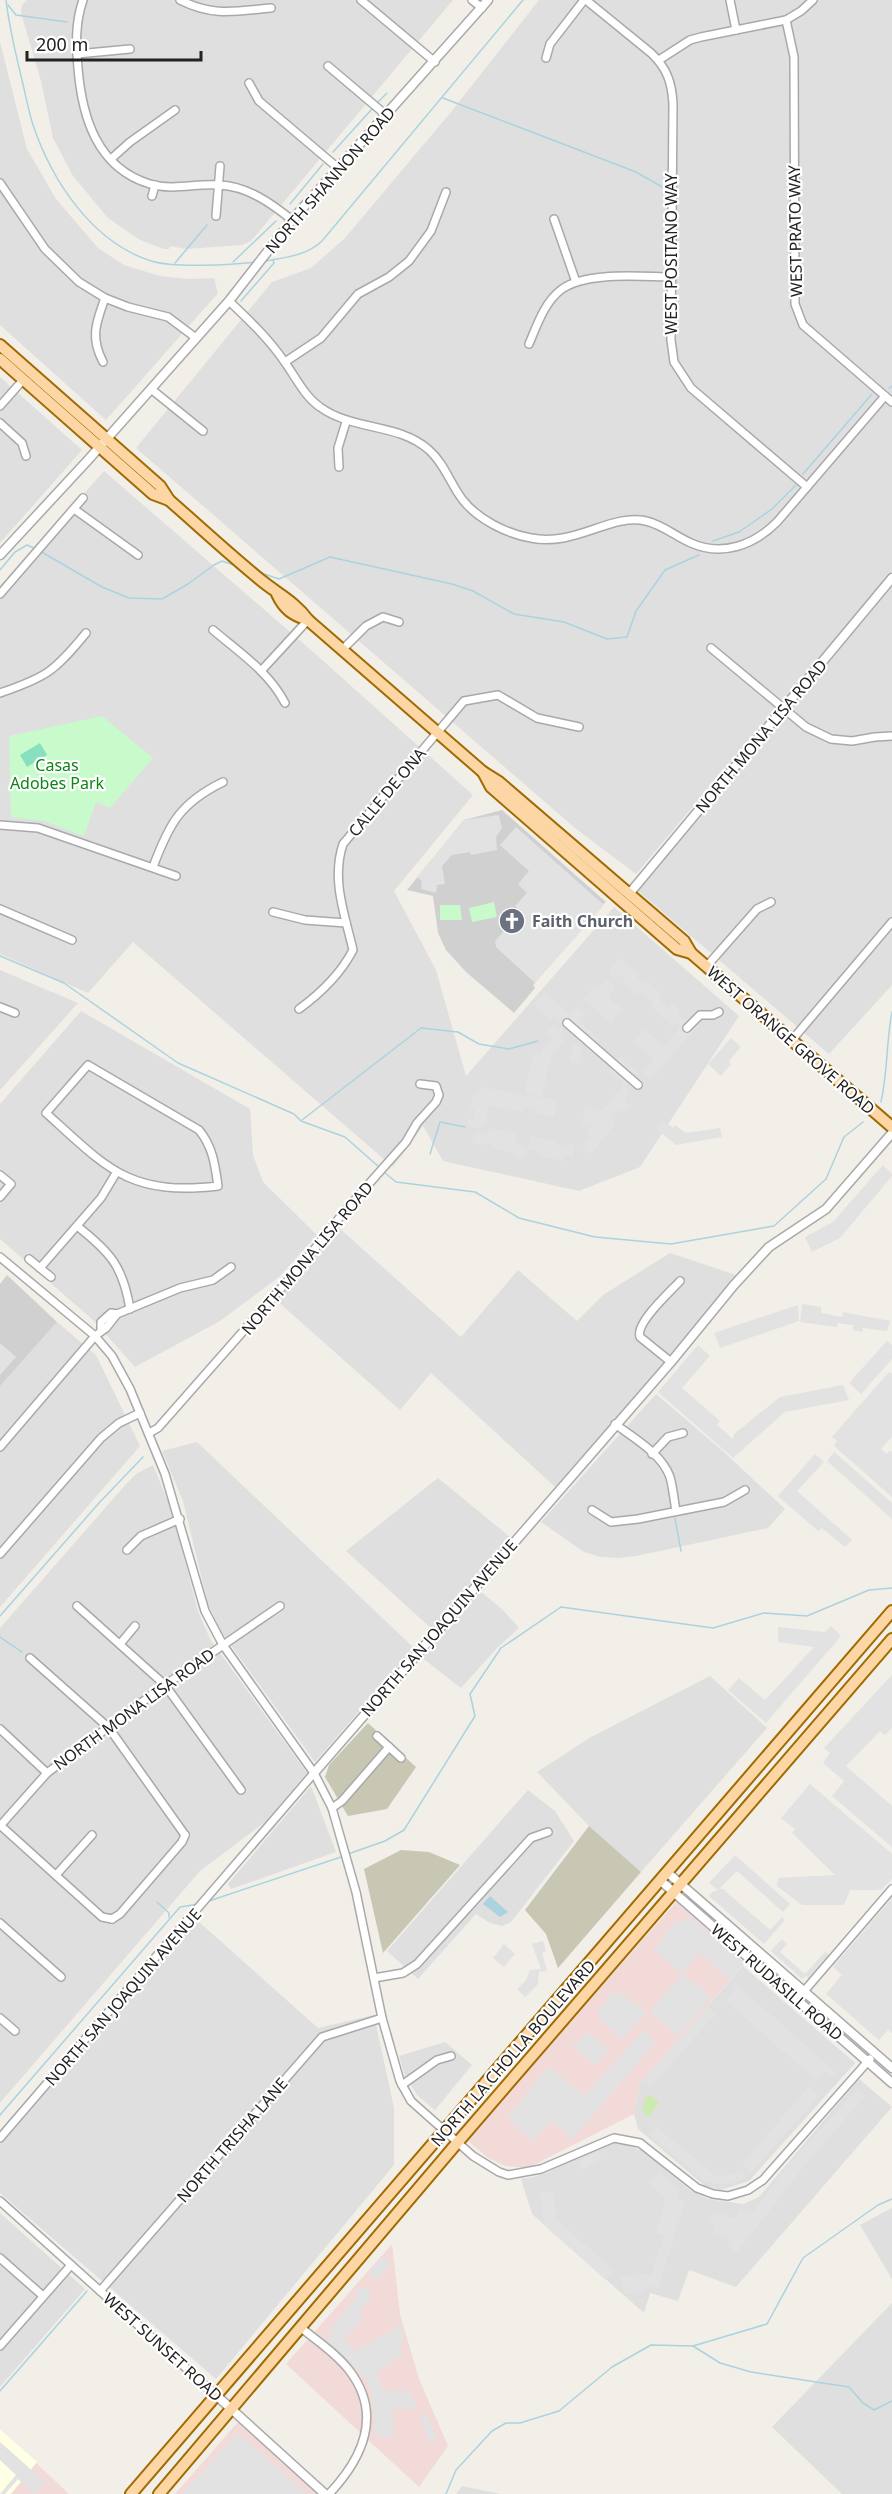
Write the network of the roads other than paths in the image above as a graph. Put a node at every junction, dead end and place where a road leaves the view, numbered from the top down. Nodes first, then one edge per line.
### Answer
1 (83, 0) edge
2 (180, 0) edge
3 (361, 0) edge
4 (472, 0) edge
5 (489, 0) edge
6 (585, 0) edge
7 (730, 0) edge
8 (813, 0) edge
9 (272, 8) dead end
10 (482, 8) junction
11 (786, 20) junction
12 (736, 30) junction
13 (129, 49) dead end
14 (77, 54) junction
15 (546, 58) dead end
16 (659, 60) junction
17 (435, 62) junction
18 (328, 66) dead end
19 (249, 83) dead end
20 (175, 110) dead end
21 (387, 115) junction
22 (111, 159) junction
23 (220, 166) dead end
24 (338, 168) junction
25 (0, 183) edge
26 (155, 185) junction
27 (219, 185) junction
28 (446, 192) dead end
29 (152, 196) dead end
30 (216, 216) dead end
31 (554, 219) dead end
32 (292, 220) junction
33 (672, 277) junction
34 (576, 282) junction
35 (105, 298) junction
36 (229, 301) junction
37 (196, 338) junction
38 (529, 344) dead end
39 (0, 345) edge
40 (0, 359) edge
41 (103, 362) dead end
42 (285, 362) junction
43 (23, 380) junction
44 (151, 389) junction
45 (885, 396) junction
46 (892, 402) edge
47 (0, 406) edge
48 (346, 422) junction
49 (0, 423) edge
50 (203, 431) dead end
51 (102, 443) junction
52 (26, 456) dead end
53 (339, 467) dead end
54 (807, 487) junction
55 (83, 498) dead end
56 (74, 509) junction
57 (0, 555) edge
58 (138, 555) dead end
59 (892, 578) edge
60 (0, 594) edge
61 (308, 620) junction
62 (399, 622) dead end
63 (213, 630) dead end
64 (86, 633) dead end
65 (711, 648) dead end
66 (342, 650) junction
67 (261, 671) junction
68 (0, 693) edge
69 (285, 703) dead end
70 (784, 708) junction
71 (579, 727) dead end
72 (438, 732) junction
73 (892, 736) edge
74 (483, 772) junction
75 (223, 782) dead end
76 (0, 825) edge
77 (153, 867) junction
78 (176, 876) dead end
79 (629, 894) junction
80 (771, 902) dead end
81 (0, 909) edge
82 (273, 912) dead end
83 (892, 922) edge
84 (346, 923) junction
85 (72, 940) dead end
86 (691, 953) junction
87 (706, 967) junction
88 (0, 1006) edge
89 (299, 1009) dead end
90 (719, 1012) dead end
91 (15, 1013) dead end
92 (567, 1023) dead end
93 (687, 1028) dead end
94 (792, 1040) junction
95 (420, 1084) dead end
96 (638, 1085) dead end
97 (892, 1127) edge
98 (892, 1133) edge
99 (116, 1173) junction
100 (0, 1175) edge
101 (0, 1197) edge
102 (77, 1226) junction
103 (0, 1257) edge
104 (29, 1259) dead end
105 (231, 1267) dead end
106 (40, 1268) junction
107 (51, 1277) dead end
108 (680, 1281) dead end
109 (130, 1309) junction
110 (94, 1336) junction
111 (671, 1362) junction
112 (140, 1413) junction
113 (615, 1424) junction
114 (683, 1433) dead end
115 (149, 1434) junction
116 (0, 1447) edge
117 (652, 1454) junction
118 (745, 1490) dead end
119 (592, 1510) dead end
120 (676, 1511) junction
121 (180, 1519) junction
122 (127, 1550) dead end
123 (0, 1554) edge
124 (77, 1606) dead end
125 (280, 1606) dead end
126 (892, 1611) edge
127 (135, 1626) dead end
128 (892, 1639) edge
129 (120, 1644) junction
130 (223, 1645) junction
131 (30, 1658) dead end
132 (165, 1685) junction
133 (109, 1728) junction
134 (0, 1729) edge
135 (377, 1736) dead end
136 (389, 1747) junction
137 (400, 1758) dead end
138 (47, 1773) junction
139 (314, 1773) junction
140 (241, 1790) dead end
141 (332, 1808) junction
142 (0, 1826) edge
143 (548, 1832) dead end
144 (92, 1835) dead end
145 (56, 1875) junction
146 (664, 1877) junction
147 (678, 1889) junction
148 (892, 1889) edge
149 (0, 1923) edge
150 (61, 1977) dead end
151 (374, 1978) junction
152 (802, 1994) junction
153 (0, 2018) edge
154 (382, 2018) junction
155 (15, 2031) dead end
156 (451, 2056) dead end
157 (869, 2060) junction
158 (892, 2068) edge
159 (892, 2083) edge
160 (402, 2085) junction
161 (445, 2132) junction
162 (0, 2138) edge
163 (457, 2143) junction
164 (0, 2201) edge
165 (0, 2259) edge
166 (70, 2265) junction
167 (100, 2292) junction
168 (44, 2296) junction
169 (300, 2327) junction
170 (2, 2341) edge
171 (217, 2396) junction
172 (232, 2409) junction
173 (131, 2494) edge
174 (159, 2494) edge
175 (327, 2494) edge

1 - 14 street
2 - 9 street
3 - 17 street
4 - 10 street
5 - 10 street, NORTH SHANNON ROAD
6 - 15 street
6 - 16 street, WEST POSITANO WAY
7 - 12 street
8 - 11 street
10 - 17 street, NORTH SHANNON ROAD
11 - 12 street
11 - 45 street, WEST PRATO WAY
12 - 16 street
13 - 14 street
14 - 22 street
16 - 33 street, WEST POSITANO WAY
17 - 21 street, NORTH SHANNON ROAD
18 - 21 street
19 - 24 street
20 - 22 street
21 - 24 street, NORTH SHANNON ROAD
22 - 26 street
23 - 27 street
24 - 32 street, NORTH SHANNON ROAD
25 - 35 street
26 - 27 street
26 - 29 street
27 - 30 street
27 - 32 street
28 - 42 street
31 - 34 street
32 - 36 street, NORTH SHANNON ROAD
33 - 34 street
33 - 54 street, WEST POSITANO WAY
34 - 38 street
35 - 37 street
35 - 41 street
36 - 37 street, NORTH SHANNON ROAD
36 - 42 street
37 - 44 street, NORTH SHANNON ROAD
39 - 51 main road, WEST ORANGE GROVE ROAD
40 - 43 main road, WEST ORANGE GROVE ROAD
42 - 48 street
43 - 47 street
43 - 51 main road, WEST ORANGE GROVE ROAD
44 - 50 street
44 - 51 street, NORTH SHANNON ROAD
45 - 46 street, WEST PRATO WAY
45 - 54 street
48 - 53 street
48 - 54 street
49 - 52 street
51 - 57 street, NORTH SHANNON ROAD
51 - 61 main road, WEST ORANGE GROVE ROAD
55 - 56 street
56 - 58 street
56 - 60 street
59 - 70 street, NORTH MONA LISA ROAD
61 - 66 main road, WEST ORANGE GROVE ROAD
61 - 67 street
62 - 66 street
63 - 67 street
64 - 68 street
65 - 70 street
66 - 72 main road, WEST ORANGE GROVE ROAD
67 - 69 street
70 - 73 street
70 - 79 street, NORTH MONA LISA ROAD
71 - 72 street, CALLE DE ONA
72 - 74 main road, WEST ORANGE GROVE ROAD
72 - 84 street, CALLE DE ONA
74 - 79 main road, WEST ORANGE GROVE ROAD
74 - 86 main road, WEST ORANGE GROVE ROAD
75 - 77 street
76 - 77 street
77 - 78 street
79 - 86 main road, WEST ORANGE GROVE ROAD
80 - 87 street
81 - 85 street
82 - 84 street
83 - 94 street
84 - 89 street, CALLE DE ONA
86 - 87 main road, WEST ORANGE GROVE ROAD
87 - 94 main road, WEST ORANGE GROVE ROAD
88 - 91 street
90 - 93 street
92 - 96 street
94 - 97 main road, WEST ORANGE GROVE ROAD
95 - 115 street, NORTH MONA LISA ROAD
98 - 111 street, NORTH SAN JOAQUIN AVENUE
99 - 99 street
99 - 102 street
100 - 101 street
102 - 106 street
102 - 109 street
103 - 110 street
104 - 106 street
105 - 109 street
106 - 107 street
108 - 111 street
109 - 110 street
110 - 112 street
110 - 116 street
111 - 113 street, NORTH SAN JOAQUIN AVENUE
112 - 115 street
112 - 123 street
113 - 117 street
113 - 139 street, NORTH SAN JOAQUIN AVENUE
114 - 117 street
115 - 121 street
117 - 120 street
118 - 120 street
119 - 120 street
121 - 122 street
121 - 130 street
124 - 129 street
125 - 130 street, NORTH MONA LISA ROAD
126 - 146 main road, NORTH LA CHOLLA BOULEVARD
127 - 129 street
128 - 147 main road, NORTH LA CHOLLA BOULEVARD
129 - 132 street
130 - 132 street, NORTH MONA LISA ROAD
130 - 139 street
131 - 133 street
132 - 133 street, NORTH MONA LISA ROAD
132 - 140 street
133 - 138 street, NORTH MONA LISA ROAD
133 - 145 street
134 - 138 street
135 - 136 street
136 - 137 street
136 - 141 street
138 - 142 street, NORTH MONA LISA ROAD
139 - 141 street
139 - 162 street, NORTH SAN JOAQUIN AVENUE
141 - 151 street
142 - 145 street
143 - 151 street
144 - 145 street
146 - 147 street, WEST RUDASILL ROAD
146 - 161 main road, NORTH LA CHOLLA BOULEVARD
147 - 152 street, WEST RUDASILL ROAD
147 - 157 street, WEST RUDASILL ROAD
147 - 163 main road, NORTH LA CHOLLA BOULEVARD
148 - 152 street
149 - 150 street
151 - 154 street
152 - 158 street, WEST RUDASILL ROAD
153 - 155 street
154 - 160 street
154 - 167 street, NORTH TRISHA LANE
156 - 160 street
157 - 159 street, WEST RUDASILL ROAD
157 - 163 street
160 - 161 street
161 - 163 street
161 - 171 main road, NORTH LA CHOLLA BOULEVARD
163 - 169 main road, NORTH LA CHOLLA BOULEVARD
164 - 166 street, WEST SUNSET ROAD
165 - 168 street
166 - 167 street, WEST SUNSET ROAD
166 - 168 street
167 - 171 street, WEST SUNSET ROAD
168 - 170 street
169 - 172 main road, NORTH LA CHOLLA BOULEVARD
169 - 175 street
171 - 172 street, WEST SUNSET ROAD
171 - 173 main road, NORTH LA CHOLLA BOULEVARD
172 - 174 main road, NORTH LA CHOLLA BOULEVARD
172 - 175 street, WEST SUNSET ROAD

